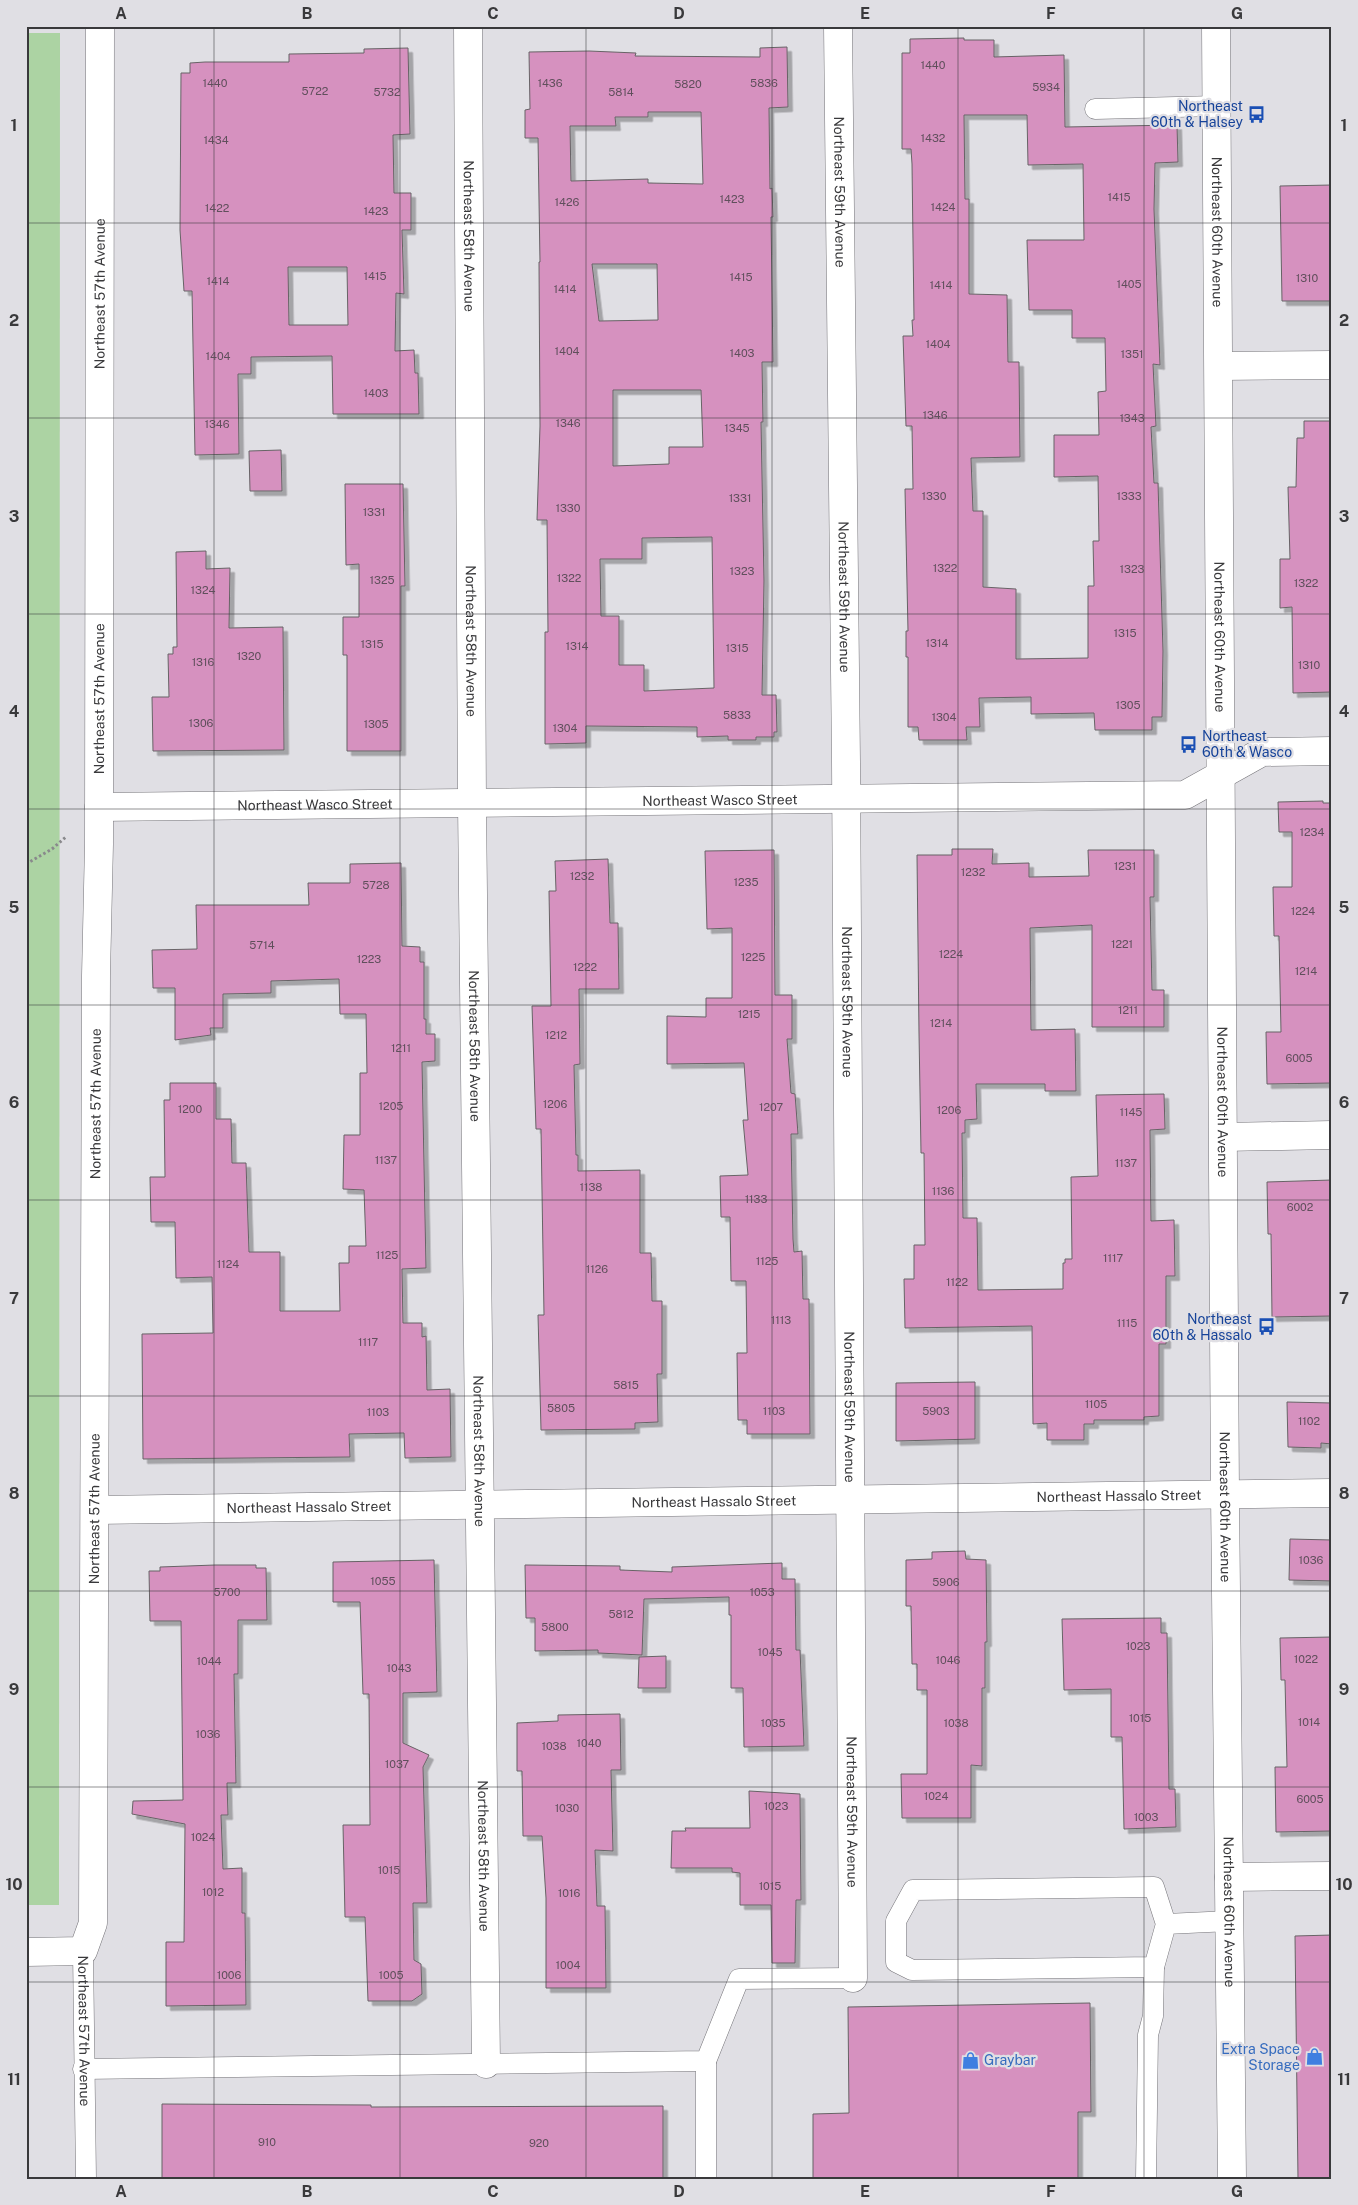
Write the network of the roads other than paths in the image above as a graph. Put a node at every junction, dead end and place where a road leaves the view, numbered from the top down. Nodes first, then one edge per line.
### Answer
1 (100, 26) edge
2 (468, 26) edge
3 (838, 26) edge
4 (1216, 26) edge
5 (1217, 106) junction
6 (1095, 109) dead end
7 (1332, 365) edge
8 (1219, 366) junction
9 (1332, 751) edge
10 (1222, 774) junction
11 (846, 800) junction
12 (472, 804) junction
13 (98, 808) junction
14 (1332, 1135) edge
15 (1224, 1137) junction
16 (1332, 1493) edge
17 (1225, 1494) junction
18 (850, 1500) junction
19 (482, 1506) junction
20 (95, 1510) junction
21 (1332, 1876) edge
22 (1229, 1877) junction
23 (1230, 1921) junction
24 (1166, 1924) junction
25 (83, 1951) junction
26 (26, 1952) edge
27 (1154, 1967) junction
28 (853, 1978) joint
29 (706, 2061) junction
30 (486, 2064) junction
31 (84, 2069) junction
32 (86, 2179) edge
33 (706, 2179) edge
34 (1146, 2179) edge
35 (1232, 2179) edge

1 - 13 street, Northeast 57th Avenue
2 - 12 street, Northeast 58th Avenue
3 - 11 street, Northeast 59th Avenue
4 - 5 street, Northeast 60th Avenue
5 - 6 lane
5 - 8 street, Northeast 60th Avenue
7 - 8 street
8 - 10 street, Northeast 60th Avenue
9 - 10 street, Northeast Wasco Street
10 - 11 street, Northeast Wasco Street
10 - 15 street, Northeast 60th Avenue
11 - 12 street, Northeast Wasco Street
11 - 18 street, Northeast 59th Avenue
12 - 13 street, Northeast Wasco Street
12 - 19 street, Northeast 58th Avenue
13 - 20 street, Northeast 57th Avenue
14 - 15 street
15 - 17 street, Northeast 60th Avenue
16 - 17 street, Northeast Hassalo Street
17 - 18 street, Northeast Hassalo Street
17 - 22 street, Northeast 60th Avenue
18 - 19 street, Northeast Hassalo Street
18 - 28 street, Northeast 59th Avenue
19 - 20 street, Northeast Hassalo Street
19 - 30 street, Northeast 58th Avenue
20 - 25 street, Northeast 57th Avenue
21 - 22 street
22 - 23 street, Northeast 60th Avenue
23 - 24 lane
23 - 35 street, Northeast 60th Avenue
24 - 27 lane
24 - 27 lane
25 - 26 street
25 - 31 lane, Northeast 57th Avenue
27 - 34 lane
28 - 29 lane
29 - 30 lane
29 - 33 lane
30 - 31 lane
31 - 32 lane, Northeast 57th Avenue

